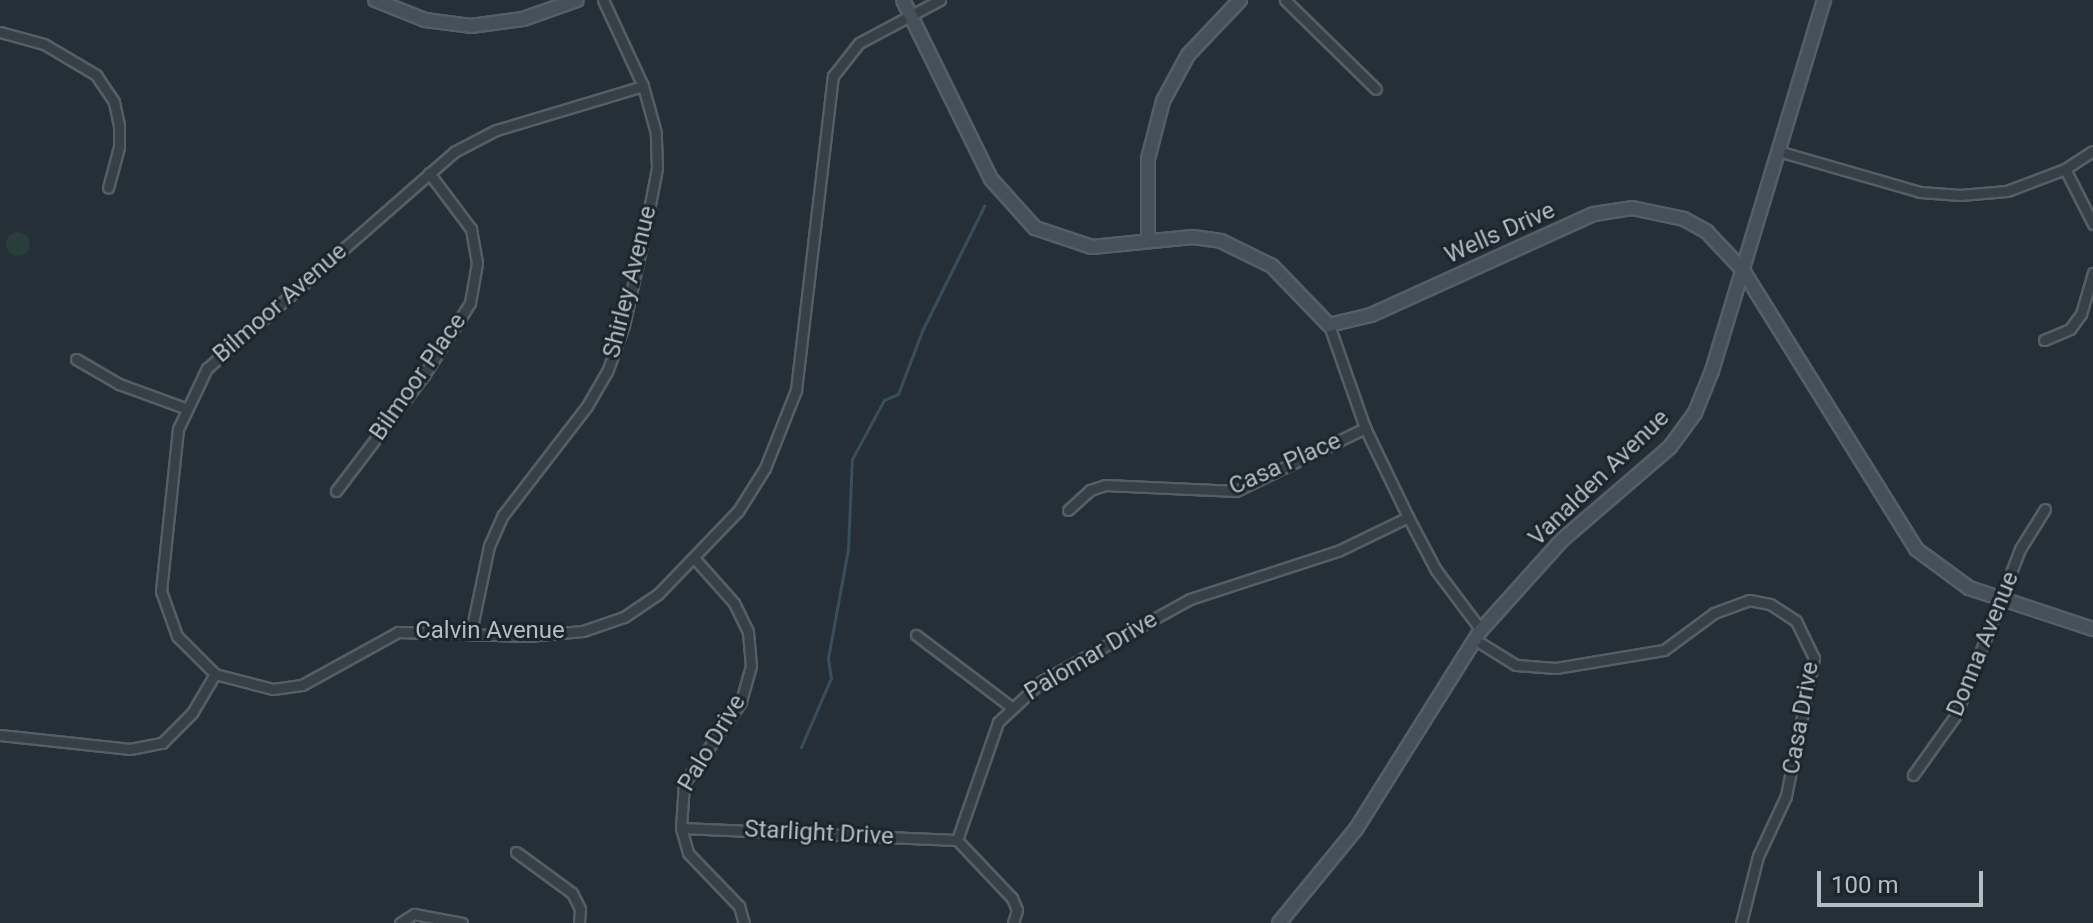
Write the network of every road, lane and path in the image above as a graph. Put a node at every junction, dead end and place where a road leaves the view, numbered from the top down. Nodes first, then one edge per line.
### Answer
1 (375, 0) edge
2 (577, 0) edge
3 (603, 0) edge
4 (903, 0) edge
5 (940, 0) edge
6 (1240, 0) edge
7 (1285, 0) edge
8 (1824, 0) edge
9 (910, 13) junction
10 (0, 32) edge
11 (643, 86) junction
12 (1376, 89) dead end
13 (1778, 151) junction
14 (2093, 151) edge
15 (2065, 169) junction
16 (429, 173) junction
17 (108, 188) dead end
18 (2093, 224) edge
19 (1148, 240) junction
20 (1742, 269) junction
21 (2093, 273) edge
22 (1329, 325) junction
23 (2044, 340) dead end
24 (76, 359) dead end
25 (185, 408) junction
26 (1365, 428) junction
27 (336, 491) dead end
28 (2045, 509) dead end
29 (1068, 510) dead end
30 (1408, 517) junction
31 (695, 559) junction
32 (2003, 602) junction
33 (2093, 629) edge
34 (471, 632) junction
35 (1478, 634) junction
36 (916, 635) dead end
37 (215, 674) junction
38 (1010, 706) junction
39 (0, 735) edge
40 (1913, 775) dead end
41 (681, 828) junction
42 (957, 840) junction
43 (516, 852) dead end
44 (400, 923) edge
45 (462, 923) edge
46 (579, 923) edge
47 (744, 923) edge
48 (1013, 923) edge
49 (1279, 923) edge
50 (1741, 923) edge

1 - 2 main road
3 - 11 street, Shirley Avenue
4 - 9 main road
5 - 9 street, Calvin Avenue
6 - 19 main road
7 - 12 street
8 - 13 main road, Vanalden Avenue
9 - 19 main road
9 - 31 street, Calvin Avenue
10 - 17 street
11 - 16 street, Bilmoor Avenue
11 - 34 street, Shirley Avenue
13 - 15 street
13 - 20 main road, Vanalden Avenue
14 - 15 street
15 - 18 street
16 - 25 street, Bilmoor Avenue
16 - 27 street, Bilmoor Place
19 - 22 main road
20 - 22 main road, Wells Drive
20 - 32 main road, Wells Drive
20 - 35 main road, Vanalden Avenue
21 - 23 street
22 - 26 street, Casa Drive
24 - 25 street
25 - 37 street, Bilmoor Avenue
26 - 29 street, Casa Place
26 - 30 street, Casa Drive
28 - 32 street, Donna Avenue
30 - 35 street, Casa Drive
30 - 38 street, Palomar Drive
31 - 34 street, Calvin Avenue
31 - 41 street, Palo Drive
32 - 33 main road, Wells Drive
32 - 40 street, Donna Avenue
34 - 37 street, Calvin Avenue
35 - 49 main road, Vanalden Avenue
35 - 50 street, Casa Drive
36 - 38 street
37 - 39 street
38 - 42 street, Palomar Drive
41 - 42 street, Starlight Drive
41 - 47 street, Palo Drive
42 - 48 street
43 - 46 street
44 - 45 street

